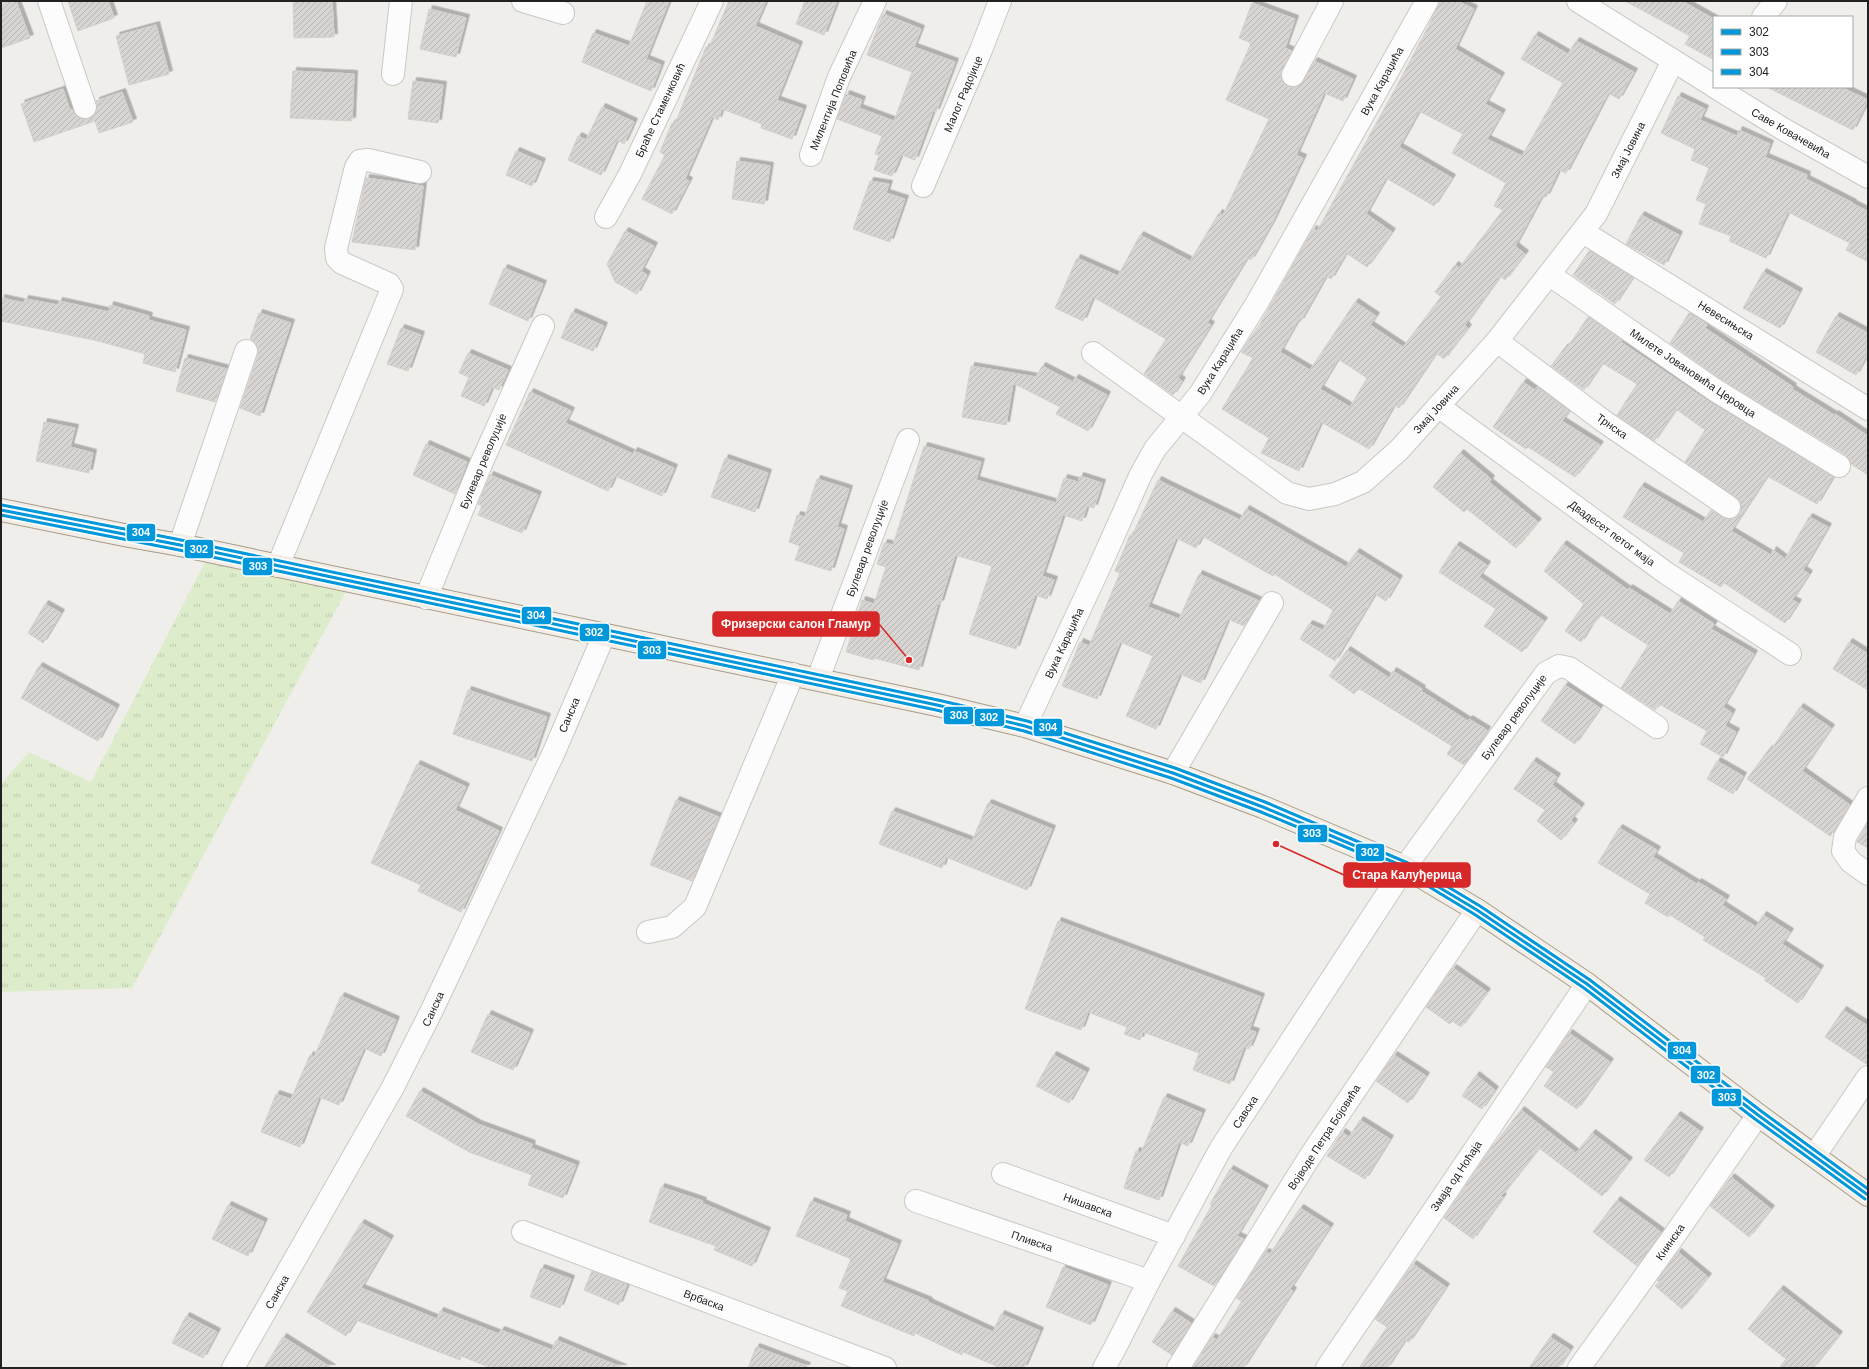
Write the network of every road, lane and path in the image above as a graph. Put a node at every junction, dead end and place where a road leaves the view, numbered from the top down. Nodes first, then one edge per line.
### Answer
1 (49, 1) edge
2 (401, 1) edge
3 (523, 1) edge
4 (712, 1) edge
5 (875, 1) edge
6 (1000, 1) edge
7 (1332, 1) edge
8 (1427, 1) edge
9 (1578, 1) edge
10 (1776, 1) edge
11 (564, 13) dead end
12 (1764, 16) edge
13 (1673, 61) junction
14 (393, 74) dead end
15 (1293, 75) dead end
16 (1713, 84) edge
17 (1719, 88) edge
18 (85, 107) dead end
19 (811, 155) dead end
20 (420, 172) dead end
21 (1868, 177) edge
22 (923, 186) dead end
23 (606, 217) dead end
24 (1583, 232) junction
25 (1550, 275) junction
26 (543, 326) dead end
27 (1497, 341) junction
28 (246, 351) dead end
29 (1094, 353) dead end
30 (1438, 406) junction
31 (1868, 409) edge
32 (1182, 418) junction
33 (908, 440) dead end
34 (1839, 466) dead end
35 (1729, 507) dead end
36 (1, 510) edge
37 (180, 545) junction
38 (278, 566) junction
39 (426, 598) junction
40 (1272, 603) dead end
41 (604, 634) junction
42 (1790, 654) dead end
43 (793, 674) junction
44 (818, 679) junction
45 (1025, 726) junction
46 (1657, 726) dead end
47 (1173, 773) junction
48 (1868, 798) edge
49 (1405, 867) junction
50 (1868, 874) edge
51 (1477, 910) junction
52 (648, 932) dead end
53 (1587, 984) junction
54 (1868, 1077) edge
55 (1758, 1115) junction
56 (1814, 1155) junction
57 (1003, 1174) dead end
58 (1868, 1195) edge
59 (916, 1200) dead end
60 (523, 1232) dead end
61 (1174, 1236) junction
62 (1148, 1281) junction
63 (233, 1368) edge
64 (885, 1368) edge
65 (1104, 1368) edge
66 (1178, 1368) edge
67 (1327, 1368) edge
68 (1579, 1368) edge

1 - 18 street
2 - 14 street
3 - 11 street
4 - 23 street, Браће Стаменковић
5 - 19 street, Милентија Поповића
6 - 22 street, Малог Радојице
7 - 15 street
8 - 32 street, Вука Караџића
9 - 13 street, Саве Ковачевића
10 - 12 street
13 - 16 street, Саве Ковачевића
13 - 24 street, Змај Јовина
17 - 21 street, Саве Ковачевића
20 - 38 street
24 - 25 street, Змај Јовина
24 - 31 street, Невесињска
25 - 27 street, Змај Јовина
25 - 34 street, Милете Јовановића Церовца
26 - 39 street, Булевар револуције
27 - 30 street, Змај Јовина
27 - 35 street, Трнска
28 - 37 street
29 - 32 street, Змај Јовина
30 - 32 street, Змај Јовина
30 - 42 street, Двадесет петог маја
32 - 45 street, Вука Караџића
33 - 44 street, Булевар револуције
36 - 37 main road
37 - 38 main road
38 - 39 main road
39 - 41 main road
40 - 47 street
41 - 43 main road
41 - 63 street, Санска
43 - 44 main road
43 - 52 street
44 - 45 main road
45 - 47 main road
46 - 49 street, Булевар револуције
47 - 49 main road
48 - 50 street
49 - 51 main road
49 - 61 street, Савска
51 - 53 main road
51 - 66 street, Војводе Петра Бојовића
53 - 55 main road
53 - 67 street, Змаја од Ноћаја
54 - 56 street
55 - 56 main road
55 - 68 street, Книнска
56 - 58 main road
57 - 61 street, Нишавска
59 - 62 street, Пливска
60 - 64 street, Врбаска
61 - 62 street, Савска
62 - 65 street, Савска

